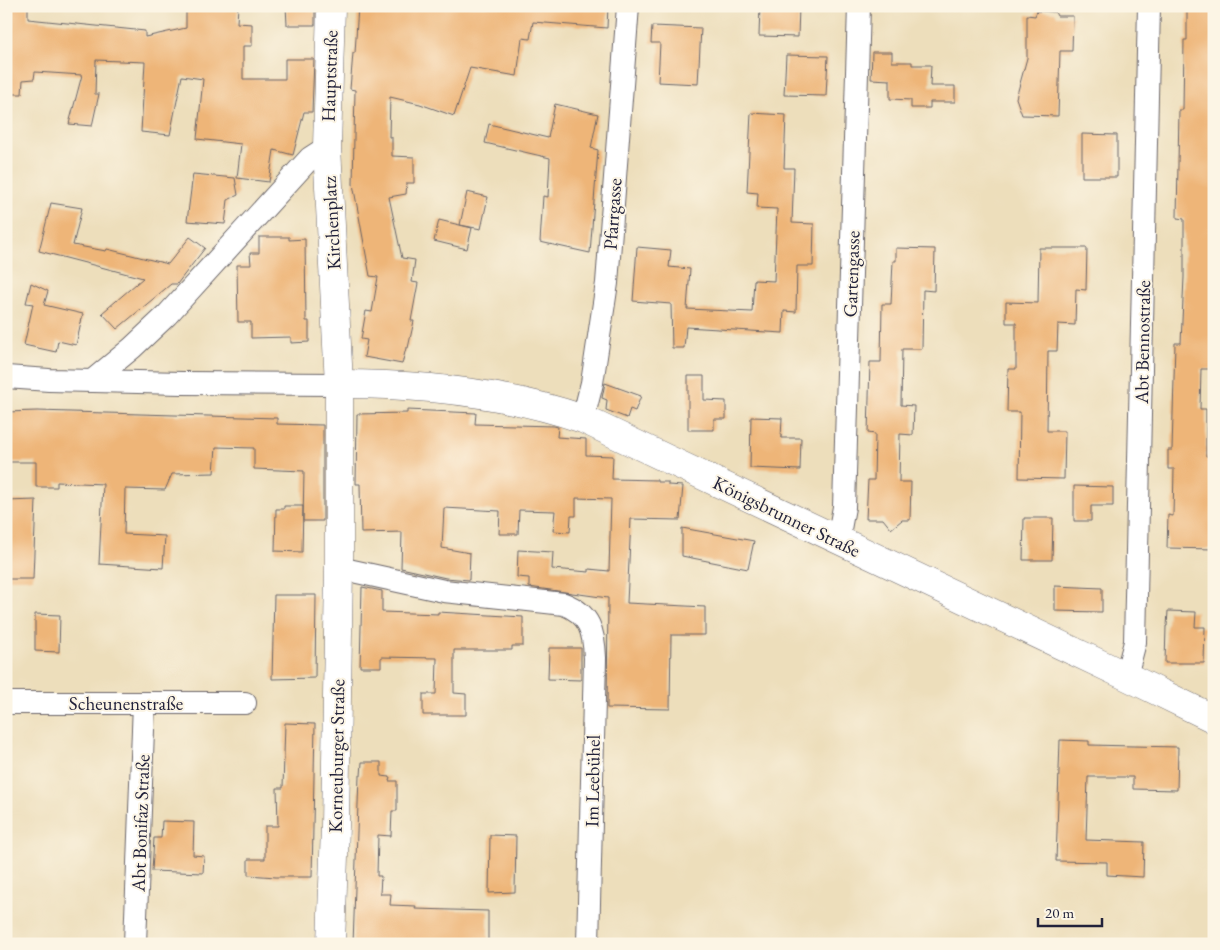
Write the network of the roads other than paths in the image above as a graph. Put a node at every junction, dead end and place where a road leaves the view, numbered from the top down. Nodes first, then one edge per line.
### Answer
1 (331, 6) edge
2 (628, 6) edge
3 (859, 6) edge
4 (1149, 6) edge
5 (327, 146) junction
6 (6, 377) edge
7 (92, 380) junction
8 (339, 384) junction
9 (582, 419) junction
10 (838, 540) junction
11 (339, 568) junction
12 (1126, 676) junction
13 (6, 703) edge
14 (144, 703) junction
15 (245, 703) dead end
16 (1214, 719) edge
17 (135, 944) edge
18 (331, 944) edge
19 (588, 944) edge

1 - 5 street, Hauptstraße
2 - 9 street, Pfarrgasse
3 - 10 street, Gartengasse
4 - 12 street, Abt Bennostraße
5 - 7 street, Kirchenplatz
5 - 8 street, Kirchenplatz
6 - 7 street
7 - 8 street
8 - 9 street, Königsbrunner Straße
8 - 11 street, Korneuburger Straße
9 - 10 street, Königsbrunner Straße
10 - 12 street, Königsbrunner Straße
11 - 18 street, Korneuburger Straße
11 - 19 street, Im Leebühel
12 - 16 street, Königsbrunner Straße
13 - 14 street, Scheunenstraße
14 - 15 street, Scheunenstraße
14 - 17 street, Abt Bonifaz Straße

